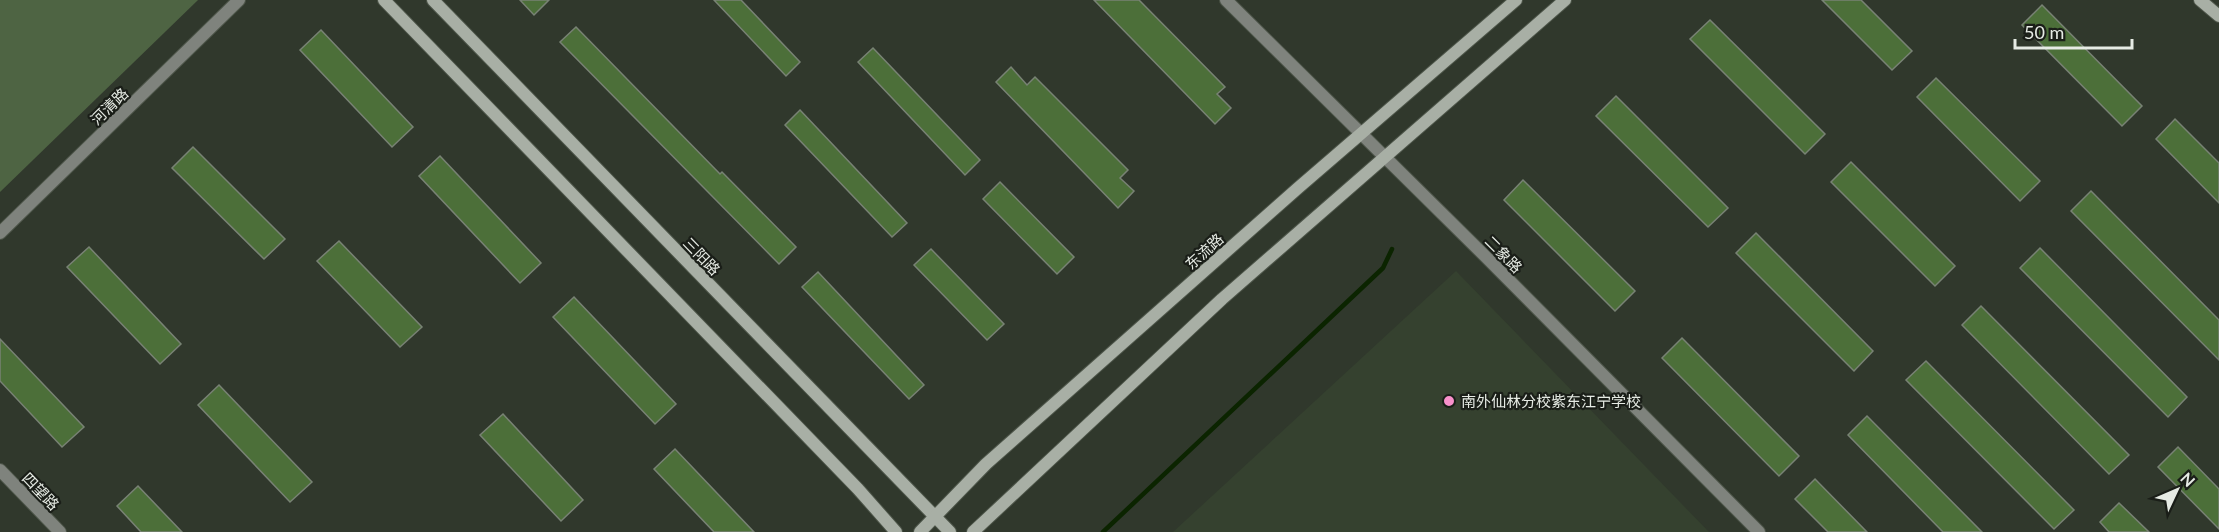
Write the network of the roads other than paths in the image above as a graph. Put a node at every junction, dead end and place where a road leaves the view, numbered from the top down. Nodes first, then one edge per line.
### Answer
1 (240, 0) edge
2 (384, 0) edge
3 (432, 0) edge
4 (1226, 0) edge
5 (1516, 0) edge
6 (1565, 0) edge
7 (2200, 0) edge
8 (2219, 16) edge
9 (1360, 134) junction
10 (1384, 157) junction
11 (0, 233) edge
12 (0, 470) edge
13 (935, 517) junction
14 (60, 532) edge
15 (896, 532) edge
16 (920, 532) edge
17 (950, 532) edge
18 (973, 532) edge
19 (1759, 532) edge

1 - 11 street, 河清路
2 - 15 main road
3 - 13 main road, 三阳路
4 - 9 street, 二象路
5 - 9 main road, 东流路
6 - 10 main road
7 - 8 main road
9 - 10 street, 二象路
9 - 13 main road, 东流路
10 - 18 main road
10 - 19 street, 二象路
12 - 14 street, 四望路
13 - 16 main road, 东流路
13 - 17 main road, 三阳路

